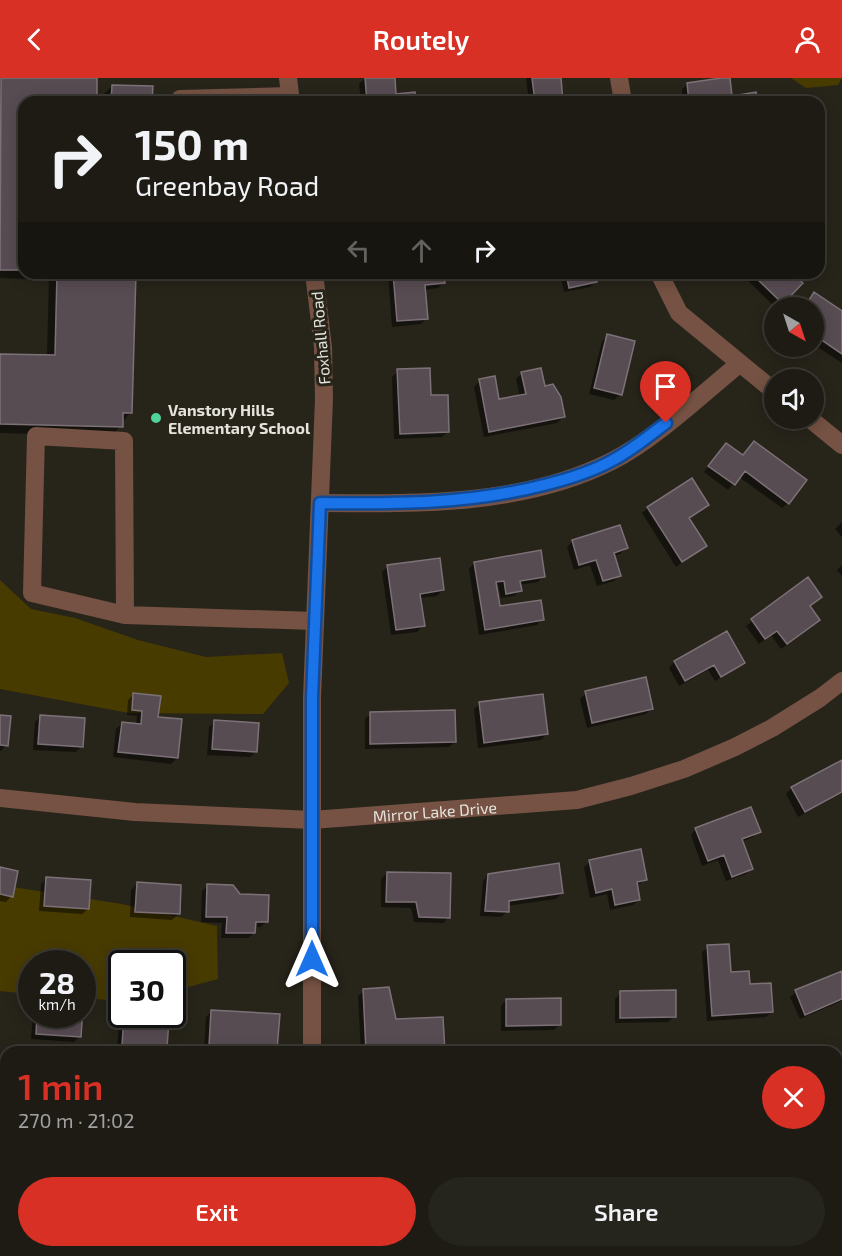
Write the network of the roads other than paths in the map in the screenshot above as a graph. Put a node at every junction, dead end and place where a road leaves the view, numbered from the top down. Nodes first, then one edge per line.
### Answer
1 (619, 78) edge
2 (290, 92) edge
3 (227, 96) edge
4 (622, 96) edge
5 (315, 279) edge
6 (662, 279) edge
7 (739, 364) junction
8 (764, 383) edge
9 (822, 429) edge
10 (842, 445) edge
11 (320, 503) junction
12 (126, 615) junction
13 (315, 621) junction
14 (842, 681) edge
15 (0, 798) edge
16 (312, 820) junction
17 (312, 1046) edge

1 - 4 street
2 - 3 street
5 - 11 street, Foxhall Road
6 - 7 street
7 - 8 street
7 - 11 street
9 - 10 street
11 - 13 street, Foxhall Road
12 - 12 street
12 - 13 street
13 - 16 street, Foxhall Road
14 - 16 street, Mirror Lake Drive
15 - 16 street, Mirror Lake Drive
16 - 17 street, Foxhall Road

